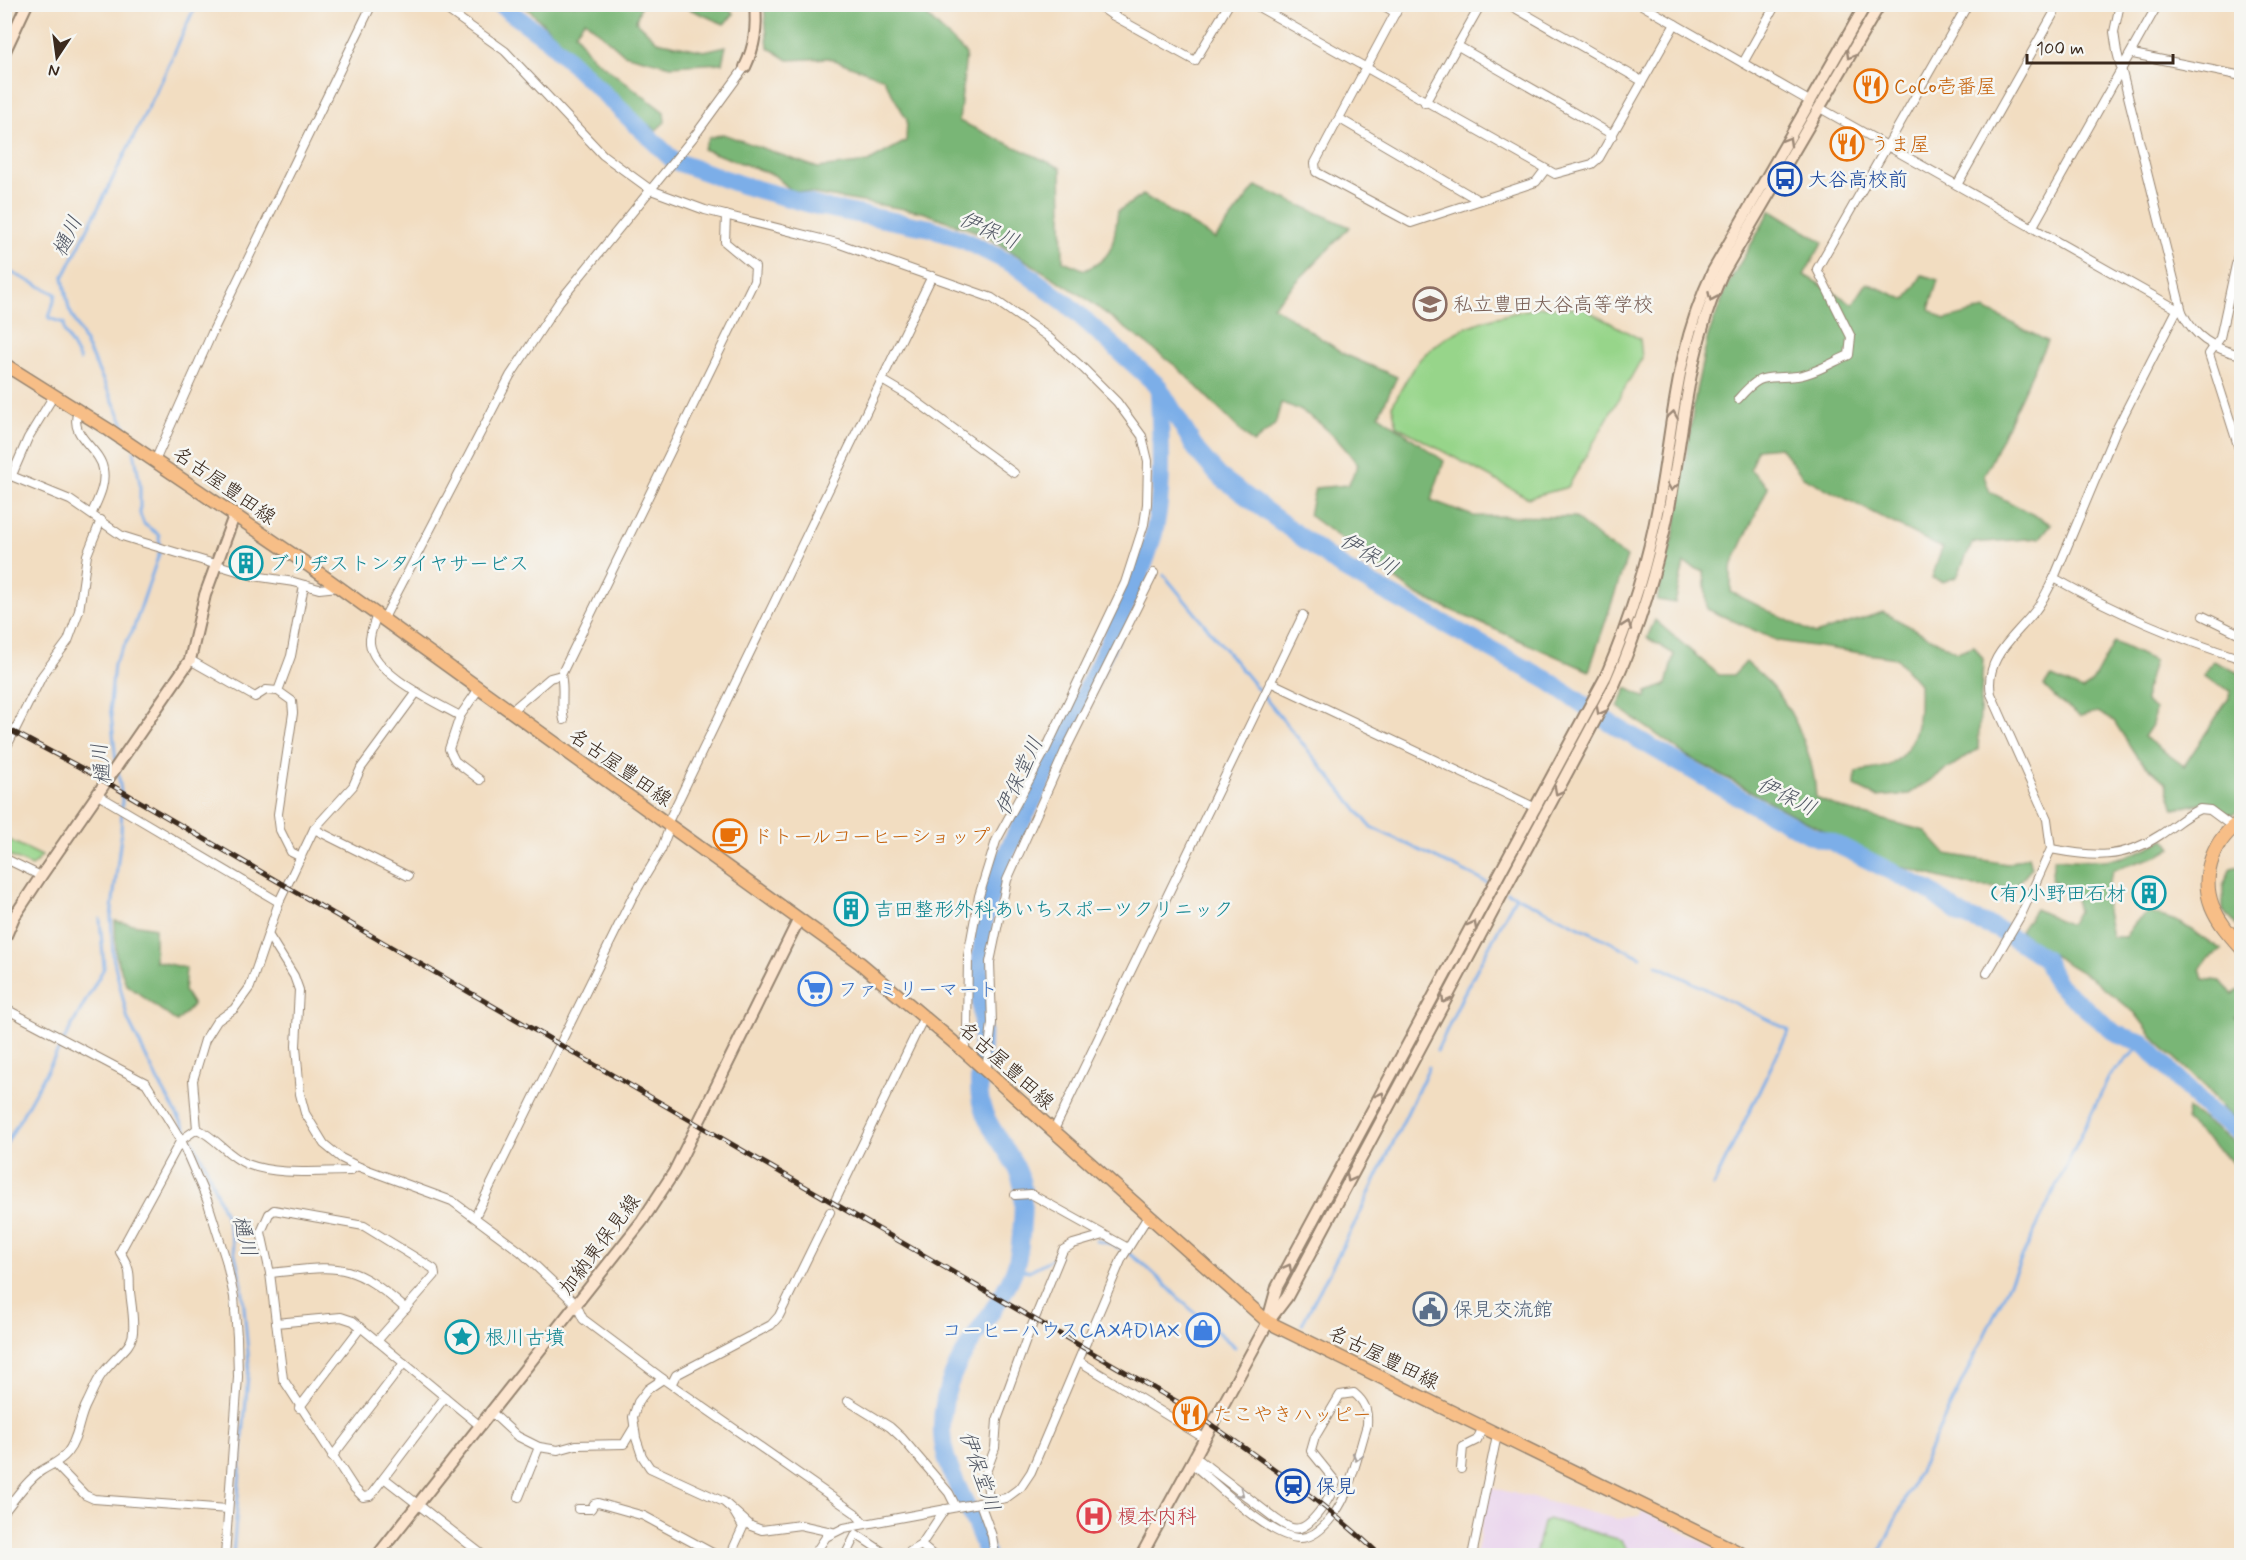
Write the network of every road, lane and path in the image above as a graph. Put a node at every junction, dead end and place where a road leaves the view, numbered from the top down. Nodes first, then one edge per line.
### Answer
1 (27, 4) edge
2 (372, 4) edge
3 (439, 4) edge
4 (755, 4) edge
5 (1096, 4) edge
6 (1118, 4) edge
7 (1229, 4) edge
8 (1253, 4) edge
9 (1381, 4) edge
10 (1400, 4) edge
11 (1481, 4) edge
12 (1508, 4) edge
13 (1640, 4) edge
14 (1776, 4) edge
15 (1866, 4) edge
16 (1880, 4) edge
17 (1968, 4) edge
18 (2059, 4) edge
19 (2120, 4) edge
20 (2158, 4) edge
21 (1396, 13) junction
22 (1112, 15) junction
23 (1675, 24) junction
24 (1458, 46) junction
25 (4, 53) edge
26 (2133, 54) junction
27 (1743, 63) junction
28 (745, 67) joint
29 (1366, 69) junction
30 (2123, 71) junction
31 (2241, 76) edge
32 (1642, 81) junction
33 (1425, 103) junction
34 (1816, 105) junction
35 (1340, 119) junction
36 (1612, 135) junction
37 (1887, 145) junction
38 (1545, 170) junction
39 (1957, 185) junction
40 (654, 187) junction
41 (1478, 200) junction
42 (726, 215) junction
43 (2032, 228) junction
44 (2241, 237) edge
45 (932, 276) junction
46 (2179, 311) junction
47 (2213, 346) junction
48 (2241, 355) edge
49 (4, 364) edge
50 (882, 380) junction
51 (53, 397) junction
52 (1738, 399) dead end
53 (78, 412) junction
54 (2241, 458) edge
55 (152, 459) junction
56 (1014, 473) dead end
57 (9, 474) edge
58 (4, 485) edge
59 (92, 513) junction
60 (234, 516) junction
61 (101, 520) junction
62 (216, 563) junction
63 (1154, 573) dead end
64 (2054, 578) junction
65 (304, 585) junction
66 (338, 587) junction
67 (1303, 615) dead end
68 (2203, 616) dead end
69 (380, 617) junction
70 (2241, 635) edge
71 (2241, 659) edge
72 (190, 660) junction
73 (561, 675) junction
74 (1270, 682) junction
75 (478, 690) junction
76 (278, 691) junction
77 (417, 692) junction
78 (510, 712) junction
79 (460, 716) junction
80 (564, 720) dead end
81 (1580, 737) junction
82 (4, 752) edge
83 (480, 780) dead end
84 (98, 795) junction
85 (1536, 808) junction
86 (2237, 824) edge
87 (668, 825) junction
88 (314, 830) junction
89 (2051, 849) junction
90 (300, 857) junction
91 (4, 858) edge
92 (41, 876) junction
93 (408, 876) dead end
94 (279, 902) junction
95 (798, 921) junction
96 (270, 936) junction
97 (4, 940) edge
98 (2241, 948) edge
99 (1988, 970) dead end
100 (4, 1008) edge
101 (924, 1017) junction
102 (964, 1052) junction
103 (985, 1071) junction
104 (195, 1130) junction
105 (1052, 1132) junction
106 (182, 1139) junction
107 (357, 1166) junction
108 (1015, 1195) dead end
109 (836, 1199) dead end
110 (830, 1212) dead end
111 (475, 1217) junction
112 (1147, 1218) junction
113 (1104, 1235) junction
114 (1125, 1252) junction
115 (270, 1273) junction
116 (576, 1304) junction
117 (406, 1309) junction
118 (1268, 1322) junction
119 (276, 1323) junction
120 (361, 1327) junction
121 (377, 1341) junction
122 (1079, 1361) junction
123 (404, 1363) junction
124 (663, 1379) junction
125 (672, 1383) junction
126 (445, 1397) junction
127 (848, 1401) dead end
128 (299, 1408) junction
129 (490, 1411) junction
130 (479, 1425) junction
131 (1483, 1427) junction
132 (633, 1429) junction
133 (1497, 1435) junction
134 (1204, 1438) junction
135 (539, 1447) junction
136 (332, 1457) junction
137 (1193, 1460) junction
138 (55, 1464) junction
139 (1461, 1469) dead end
140 (384, 1478) junction
141 (519, 1497) dead end
142 (989, 1501) junction
143 (418, 1503) junction
144 (977, 1503) junction
145 (959, 1507) junction
146 (228, 1509) junction
147 (578, 1509) dead end
148 (734, 1509) junction
149 (945, 1509) junction
150 (4, 1512) edge
151 (863, 1522) junction
152 (832, 1533) junction
153 (921, 1545) junction
154 (225, 1556) edge
155 (377, 1556) edge
156 (484, 1556) edge
157 (718, 1556) edge
158 (730, 1556) edge
159 (813, 1556) edge
160 (845, 1556) edge
161 (889, 1556) edge
162 (903, 1556) edge
163 (934, 1556) edge
164 (995, 1556) edge
165 (1141, 1556) edge
166 (1472, 1556) edge
167 (1746, 1556) edge

1 - 25 street
2 - 55 street
3 - 40 street
4 - 28 street
5 - 22 street
6 - 22 street
7 - 22 street
8 - 29 street
9 - 21 street
10 - 21 street
11 - 24 street
12 - 32 street
13 - 23 street
14 - 27 street
15 - 34 street
16 -> 34 street
17 - 37 street
18 - 39 street
19 - 30 street
20 - 26 street
21 - 29 street
23 - 27 street
23 - 32 street
24 - 33 street
24 - 36 street
26 - 30 street
26 - 31 street
27 - 34 street
28 - 40 street
29 - 33 street
29 - 35 street
30 - 43 street
30 - 46 street
32 - 36 street
33 - 38 street
34 - 37 street
34 - 81 street
35 - 41 street
35 - 41 street
36 - 38 street
37 - 39 street
37 - 52 street
38 - 41 street
39 - 43 street
40 - 42 street
40 - 69 street
42 - 45 street
42 - 73 street
43 - 46 street
44 - 47 street
45 - 50 street
45 - 102 street
46 - 47 street
46 - 64 street
47 - 48 street
47 - 54 street
49 - 51 main road, 名古屋豊田線
50 - 56 street
50 - 87 street
51 - 53 main road, 名古屋豊田線
51 - 57 street
53 - 55 main road, 名古屋豊田線
53 - 59 street
55 - 60 main road, 名古屋豊田線
57 - 58 street
57 - 59 street
59 - 61 street
60 - 62 street
60 - 66 main road, 名古屋豊田線
61 - 62 street
61 - 82 street
62 - 65 street
62 - 72 street
63 - 103 street
64 - 71 street
64 - 89 street
65 - 66 street
65 - 76 street
66 - 69 main road, 名古屋豊田線
67 - 74 street
68 - 70 street
69 - 75 main road, 名古屋豊田線
69 - 77 street
72 - 76 street
72 - 84 street
73 - 78 street
73 - 80 street
74 - 85 street
74 - 105 street
75 - 78 main road, 名古屋豊田線
75 - 79 street
76 - 90 street
77 - 79 street
77 - 88 street
78 - 87 main road, 名古屋豊田線
79 - 83 street
81 - 85 street
81 -> 118 street
84 - 92 street
84 - 94 street
118 -> 85 street
86 - 89 street
86 - 98 highway
87 - 95 main road, 名古屋豊田線
87 - 111 street
88 - 90 street
88 - 93 street
89 - 99 street
90 - 94 street
91 - 92 street
92 - 97 street
94 - 96 street
95 - 101 main road, 名古屋豊田線
95 - 116 street, 加納東保見線
96 - 104 street
96 - 107 street
100 - 106 street
101 - 102 main road, 名古屋豊田線
101 - 109 street
102 - 103 main road, 名古屋豊田線
103 - 105 main road, 名古屋豊田線
104 - 106 street
104 - 107 street
105 - 112 main road, 名古屋豊田線
106 - 138 street
106 - 146 street
107 - 111 street
108 - 113 street
110 - 125 street
111 - 116 street
112 - 114 street
112 - 118 main road, 名古屋豊田線
113 - 114 street
113 - 142 street
114 - 122 street
115 - 117 street
115 - 117 street
115 - 119 street
116 - 124 street
116 - 129 street, 加納東保見線
117 - 121 street
118 - 131 main road, 名古屋豊田線
118 - 134 street
119 - 120 street
119 - 128 street
120 - 121 street
120 - 128 street
121 - 123 street
122 - 134 street
122 - 142 street
123 - 126 street
123 - 136 street
124 - 125 street
124 - 132 street
125 - 151 street
126 - 130 street
126 - 140 street
127 - 145 street
128 - 136 street
129 - 130 street, 加納東保見線
129 - 135 street
130 - 143 street, 加納東保見線
131 - 133 main road, 名古屋豊田線
131 - 139 street
132 - 135 street
132 - 148 street
133 - 166 street
133 - 167 main road, 名古屋豊田線
134 - 137 street
135 - 141 street
136 - 140 street
137 -> 137 street
137 - 165 street
138 - 146 street
138 - 150 street
140 - 143 street
142 - 144 street
143 - 155 street, 加納東保見線
143 - 156 street
144 - 145 street
144 - 164 street
145 - 149 street
146 - 154 street
147 - 157 street
148 - 152 street
148 - 158 street
149 - 151 street
149 - 153 street
151 - 152 street
152 - 159 street
153 - 162 street
153 - 163 street
160 - 161 street

